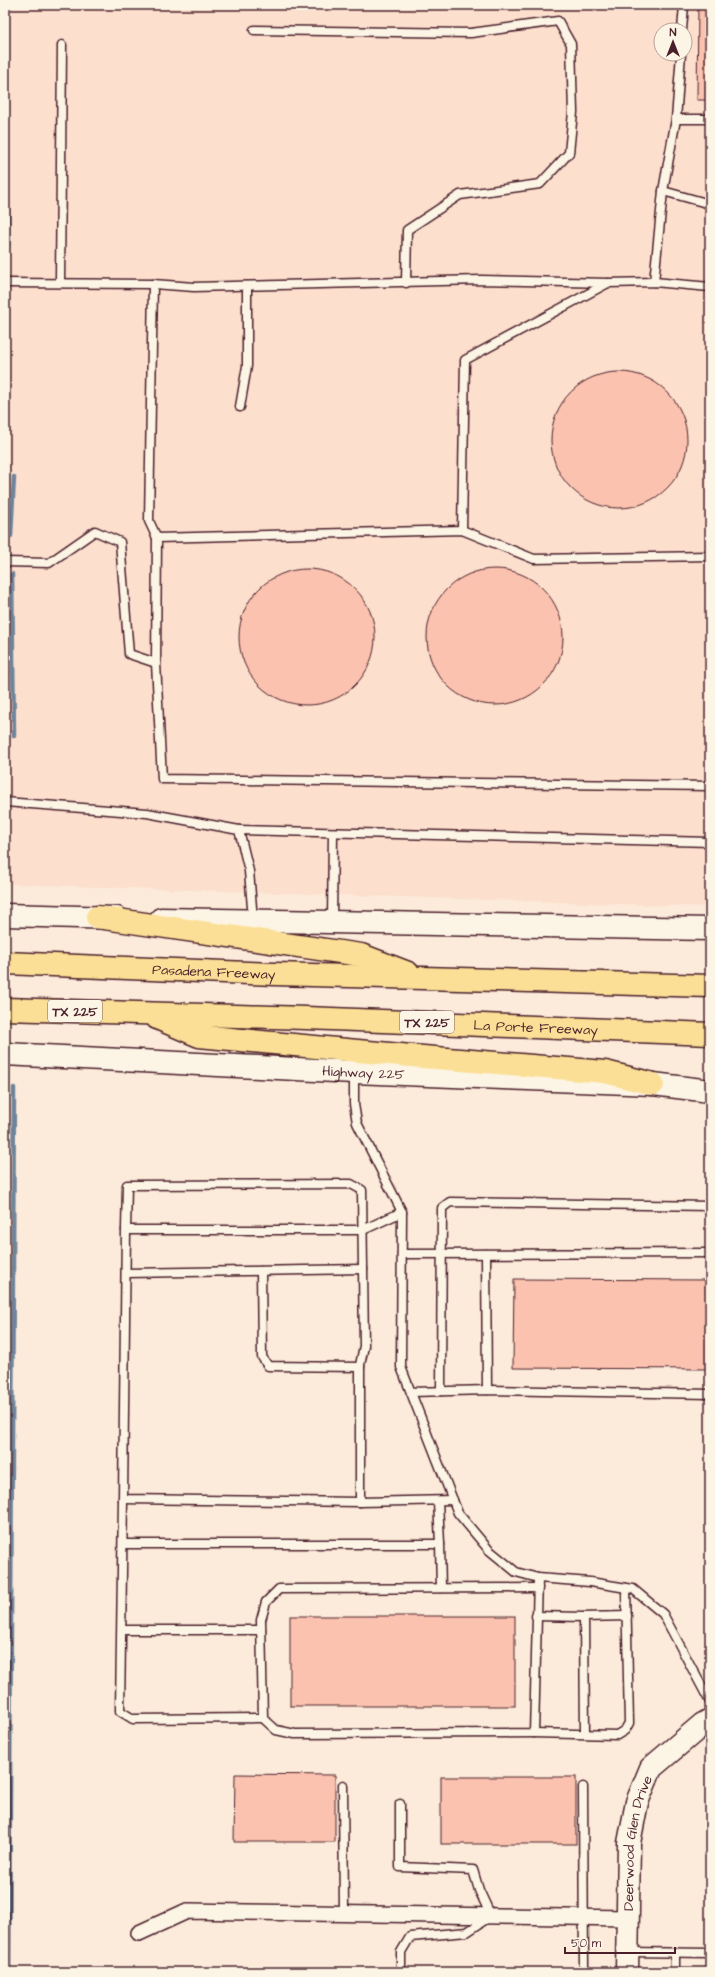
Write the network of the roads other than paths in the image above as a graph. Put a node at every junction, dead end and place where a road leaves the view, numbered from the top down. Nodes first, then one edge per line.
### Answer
1 (684, 5) edge
2 (683, 22) edge
3 (254, 30) dead end
4 (62, 45) dead end
5 (680, 62) edge
6 (676, 119) junction
7 (710, 119) edge
8 (663, 191) junction
9 (710, 204) edge
10 (60, 282) junction
11 (654, 282) junction
12 (5, 283) edge
13 (406, 283) junction
14 (608, 283) junction
15 (153, 284) junction
16 (247, 286) junction
17 (710, 287) edge
18 (240, 408) dead end
19 (462, 530) junction
20 (157, 538) junction
21 (710, 556) edge
22 (5, 562) edge
23 (156, 663) junction
24 (710, 786) edge
25 (5, 802) edge
26 (239, 830) junction
27 (333, 833) junction
28 (710, 842) edge
29 (5, 916) edge
30 (97, 917) junction
31 (253, 921) junction
32 (332, 922) junction
33 (710, 929) edge
34 (5, 963) edge
35 (424, 979) junction
36 (710, 986) edge
37 (5, 1009) edge
38 (145, 1013) junction
39 (710, 1034) edge
40 (11, 1054) edge
41 (354, 1072) junction
42 (653, 1084) junction
43 (710, 1091) edge
44 (710, 1206) edge
45 (402, 1212) junction
46 (126, 1230) junction
47 (363, 1230) junction
48 (710, 1253) edge
49 (402, 1254) junction
50 (441, 1254) junction
51 (486, 1254) junction
52 (363, 1269) junction
53 (260, 1271) junction
54 (126, 1272) junction
55 (360, 1367) junction
56 (487, 1390) junction
57 (441, 1391) junction
58 (411, 1392) junction
59 (710, 1394) edge
60 (123, 1500) junction
61 (453, 1500) junction
62 (438, 1501) junction
63 (360, 1502) junction
64 (123, 1544) junction
65 (440, 1544) junction
66 (538, 1578) junction
67 (441, 1588) junction
68 (538, 1588) junction
69 (626, 1588) junction
70 (536, 1616) junction
71 (627, 1616) junction
72 (584, 1617) junction
73 (122, 1630) junction
74 (261, 1630) junction
75 (710, 1702) edge
76 (263, 1718) junction
77 (710, 1720) edge
78 (534, 1733) junction
79 (584, 1734) junction
80 (343, 1785) dead end
81 (584, 1787) dead end
82 (400, 1804) dead end
83 (344, 1914) junction
84 (491, 1916) junction
85 (584, 1917) junction
86 (627, 1918) junction
87 (139, 1933) dead end
88 (675, 1952) junction
89 (710, 1953) edge
90 (627, 1962) edge
91 (401, 1972) edge
92 (584, 1972) edge
93 (675, 1972) edge

1 - 2 lane
3 - 13 lane
4 - 10 lane
5 - 6 lane
6 - 7 lane
6 - 8 lane
8 - 9 lane
8 - 11 lane
10 - 12 lane
10 - 15 lane
11 - 14 lane
11 - 17 lane
13 - 14 lane
13 - 16 lane
14 - 19 lane
15 - 16 lane
15 - 20 lane
16 - 18 lane
19 - 20 lane
19 - 21 lane
20 - 23 lane
22 - 23 lane
23 - 24 lane
25 - 26 lane
26 - 27 lane
26 - 31 lane
27 - 28 lane
27 - 32 lane
29 - 30 main road
30 - 31 main road
30 - 35 highway
31 - 32 main road
32 - 33 main road
34 - 35 highway, Pasadena Freeway
35 - 36 highway
37 - 38 highway, TX 225
38 - 39 highway, La Porte Freeway / TX 225
38 - 42 highway
40 - 41 main road, Highway 225
41 - 42 main road, Highway 225
41 - 45 lane
42 - 43 main road, Highway 225
44 - 50 lane
45 - 47 lane
45 - 49 lane
46 - 47 lane
46 - 47 lane
46 - 54 lane
47 - 52 lane
48 - 51 lane
49 - 50 lane
49 - 58 lane
50 - 51 lane
50 - 57 lane
51 - 56 lane
52 - 53 lane
52 - 55 lane
53 - 54 lane
53 - 55 lane
54 - 60 lane
55 - 63 lane
56 - 57 lane
56 - 59 lane
57 - 58 lane
58 - 61 lane
60 - 63 lane
60 - 64 lane
61 - 62 lane
61 - 66 lane
62 - 63 lane
62 - 65 lane
64 - 65 lane
64 - 73 lane
65 - 67 lane
66 - 68 lane
66 - 69 lane
67 - 68 lane
67 - 74 lane
68 - 70 lane
69 - 71 lane
69 - 75 lane
70 - 72 lane
70 - 78 lane
71 - 72 lane
71 - 79 lane
72 - 79 lane
73 - 74 lane
73 - 76 lane
74 - 76 lane
76 - 78 lane
77 - 86 main road, Deerwood Glen Drive
78 - 79 lane
80 - 83 lane
81 - 85 lane
82 - 84 lane
83 - 84 street
83 - 87 street
84 - 85 street
84 - 91 lane
85 - 86 street
85 - 92 lane
86 - 90 main road, Deerwood Glen Drive
88 - 89 lane
88 - 90 lane
88 - 93 lane

